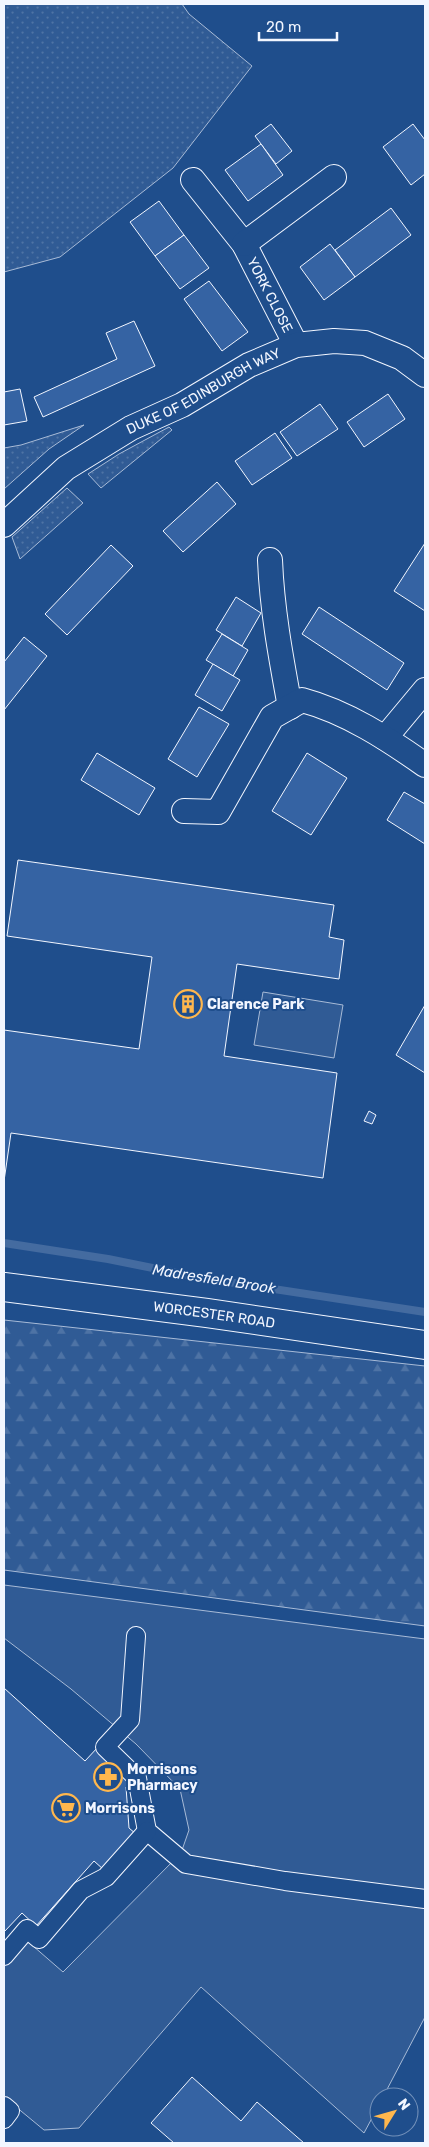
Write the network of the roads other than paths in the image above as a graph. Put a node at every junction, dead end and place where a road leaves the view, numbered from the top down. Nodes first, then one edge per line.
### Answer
1 (334, 177) dead end
2 (194, 180) dead end
3 (244, 244) junction
4 (296, 345) junction
5 (425, 375) edge
6 (4, 525) edge
7 (270, 560) dead end
8 (425, 690) edge
9 (290, 707) junction
10 (385, 738) junction
11 (425, 765) edge
12 (184, 811) dead end
13 (4, 1287) edge
14 (425, 1345) edge
15 (136, 1636) dead end
16 (147, 1830) junction
17 (425, 1899) edge
18 (4, 1956) edge
19 (4, 2106) edge
20 (4, 2119) edge

1 - 3 street, YORK CLOSE
2 - 3 street, YORK CLOSE
3 - 4 street, YORK CLOSE
4 - 5 street, DUKE OF EDINBURGH WAY
4 - 6 street, DUKE OF EDINBURGH WAY
7 - 9 street
8 - 10 street
9 - 10 street
9 - 12 street
10 - 11 street
13 - 14 highway, WORCESTER ROAD
15 - 16 street
16 - 17 street
16 - 18 street
19 - 20 street

